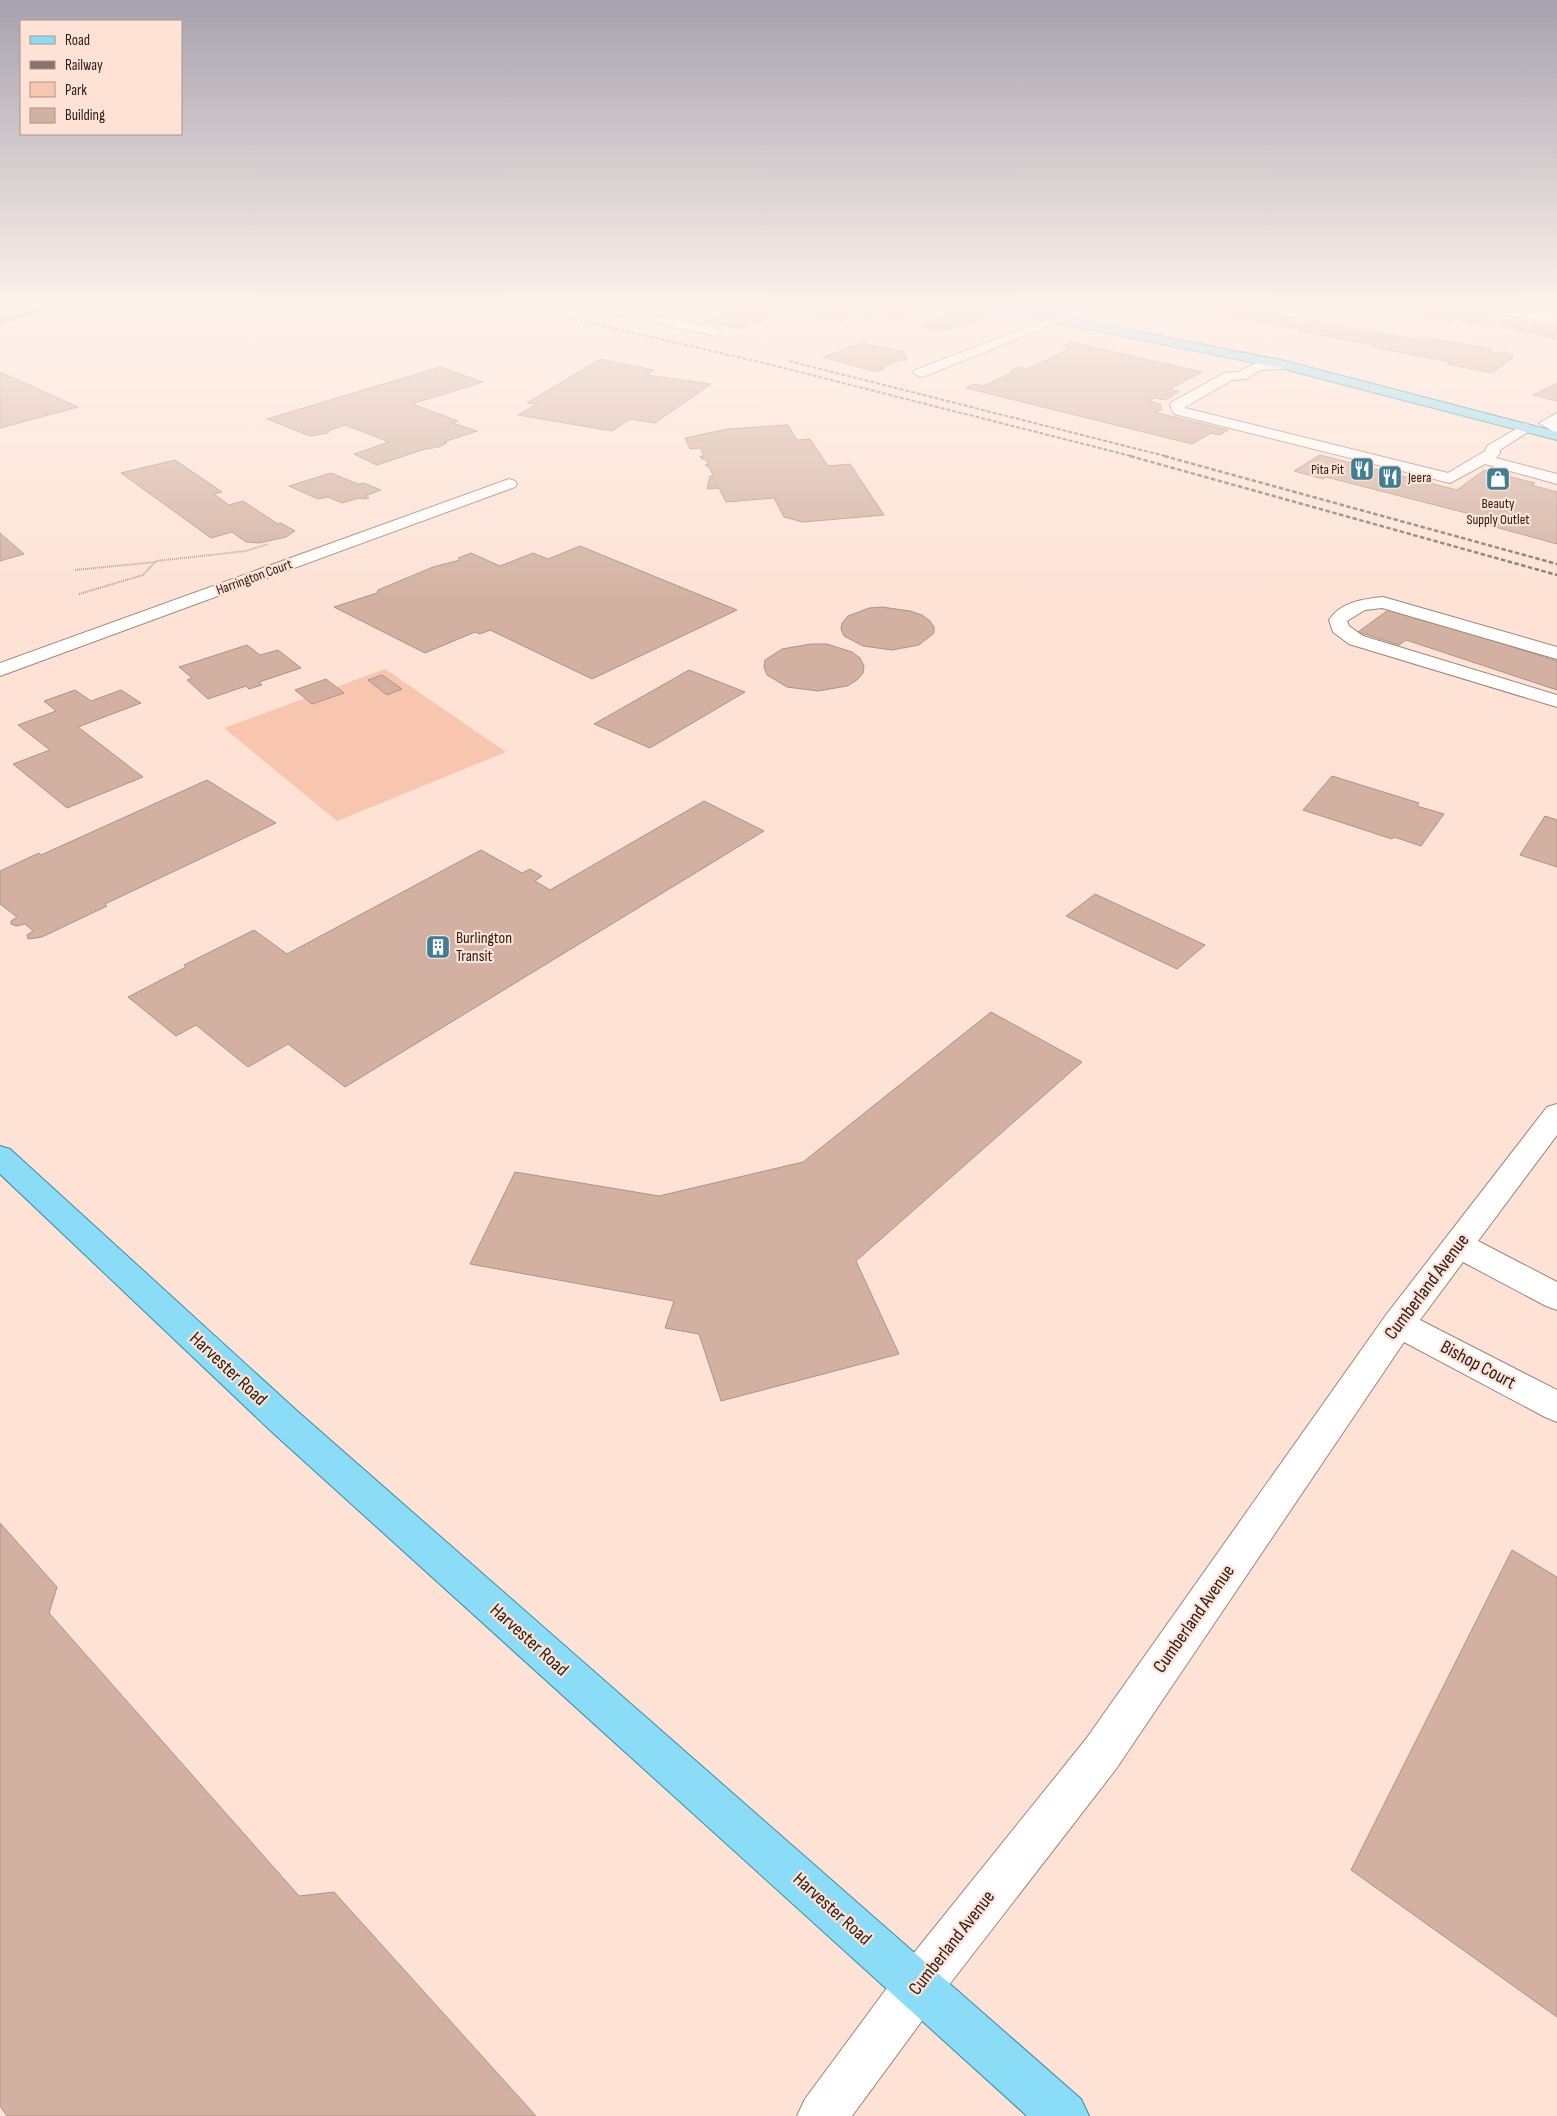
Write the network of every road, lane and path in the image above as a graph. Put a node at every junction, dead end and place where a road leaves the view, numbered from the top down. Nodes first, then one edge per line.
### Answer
1 (1183, 402) edge
2 (1438, 402) edge
3 (1450, 402) edge
4 (1523, 422) junction
5 (1552, 425) edge
6 (1557, 436) edge
7 (1488, 456) junction
8 (1557, 479) edge
9 (509, 484) dead end
10 (268, 544) dead end
11 (156, 562) junction
12 (75, 570) dead end
13 (79, 594) dead end
14 (1557, 654) edge
15 (0, 670) edge
16 (1557, 701) edge
17 (1557, 1114) edge
18 (0, 1157) edge
19 (1458, 1245) junction
20 (1557, 1297) edge
21 (1398, 1324) junction
22 (1557, 1407) edge
23 (918, 1986) junction
24 (822, 2116) edge
25 (1064, 2116) edge

1 - 7 street
2 - 4 main road
3 - 4 main road
4 - 5 street
4 - 7 street
5 - 6 main road
5 - 7 street
7 - 8 street
9 - 15 street, Harrington Court
10 - 11 path
11 - 12 path
11 - 13 path
14 - 16 street
17 - 19 street, Cumberland Avenue
18 - 23 main road, Harvester Road
19 - 20 street
19 - 21 street, Cumberland Avenue
21 - 22 street, Bishop Court
21 - 23 street, Cumberland Avenue
23 - 24 street, Cumberland Avenue
23 - 25 main road, Harvester Road

